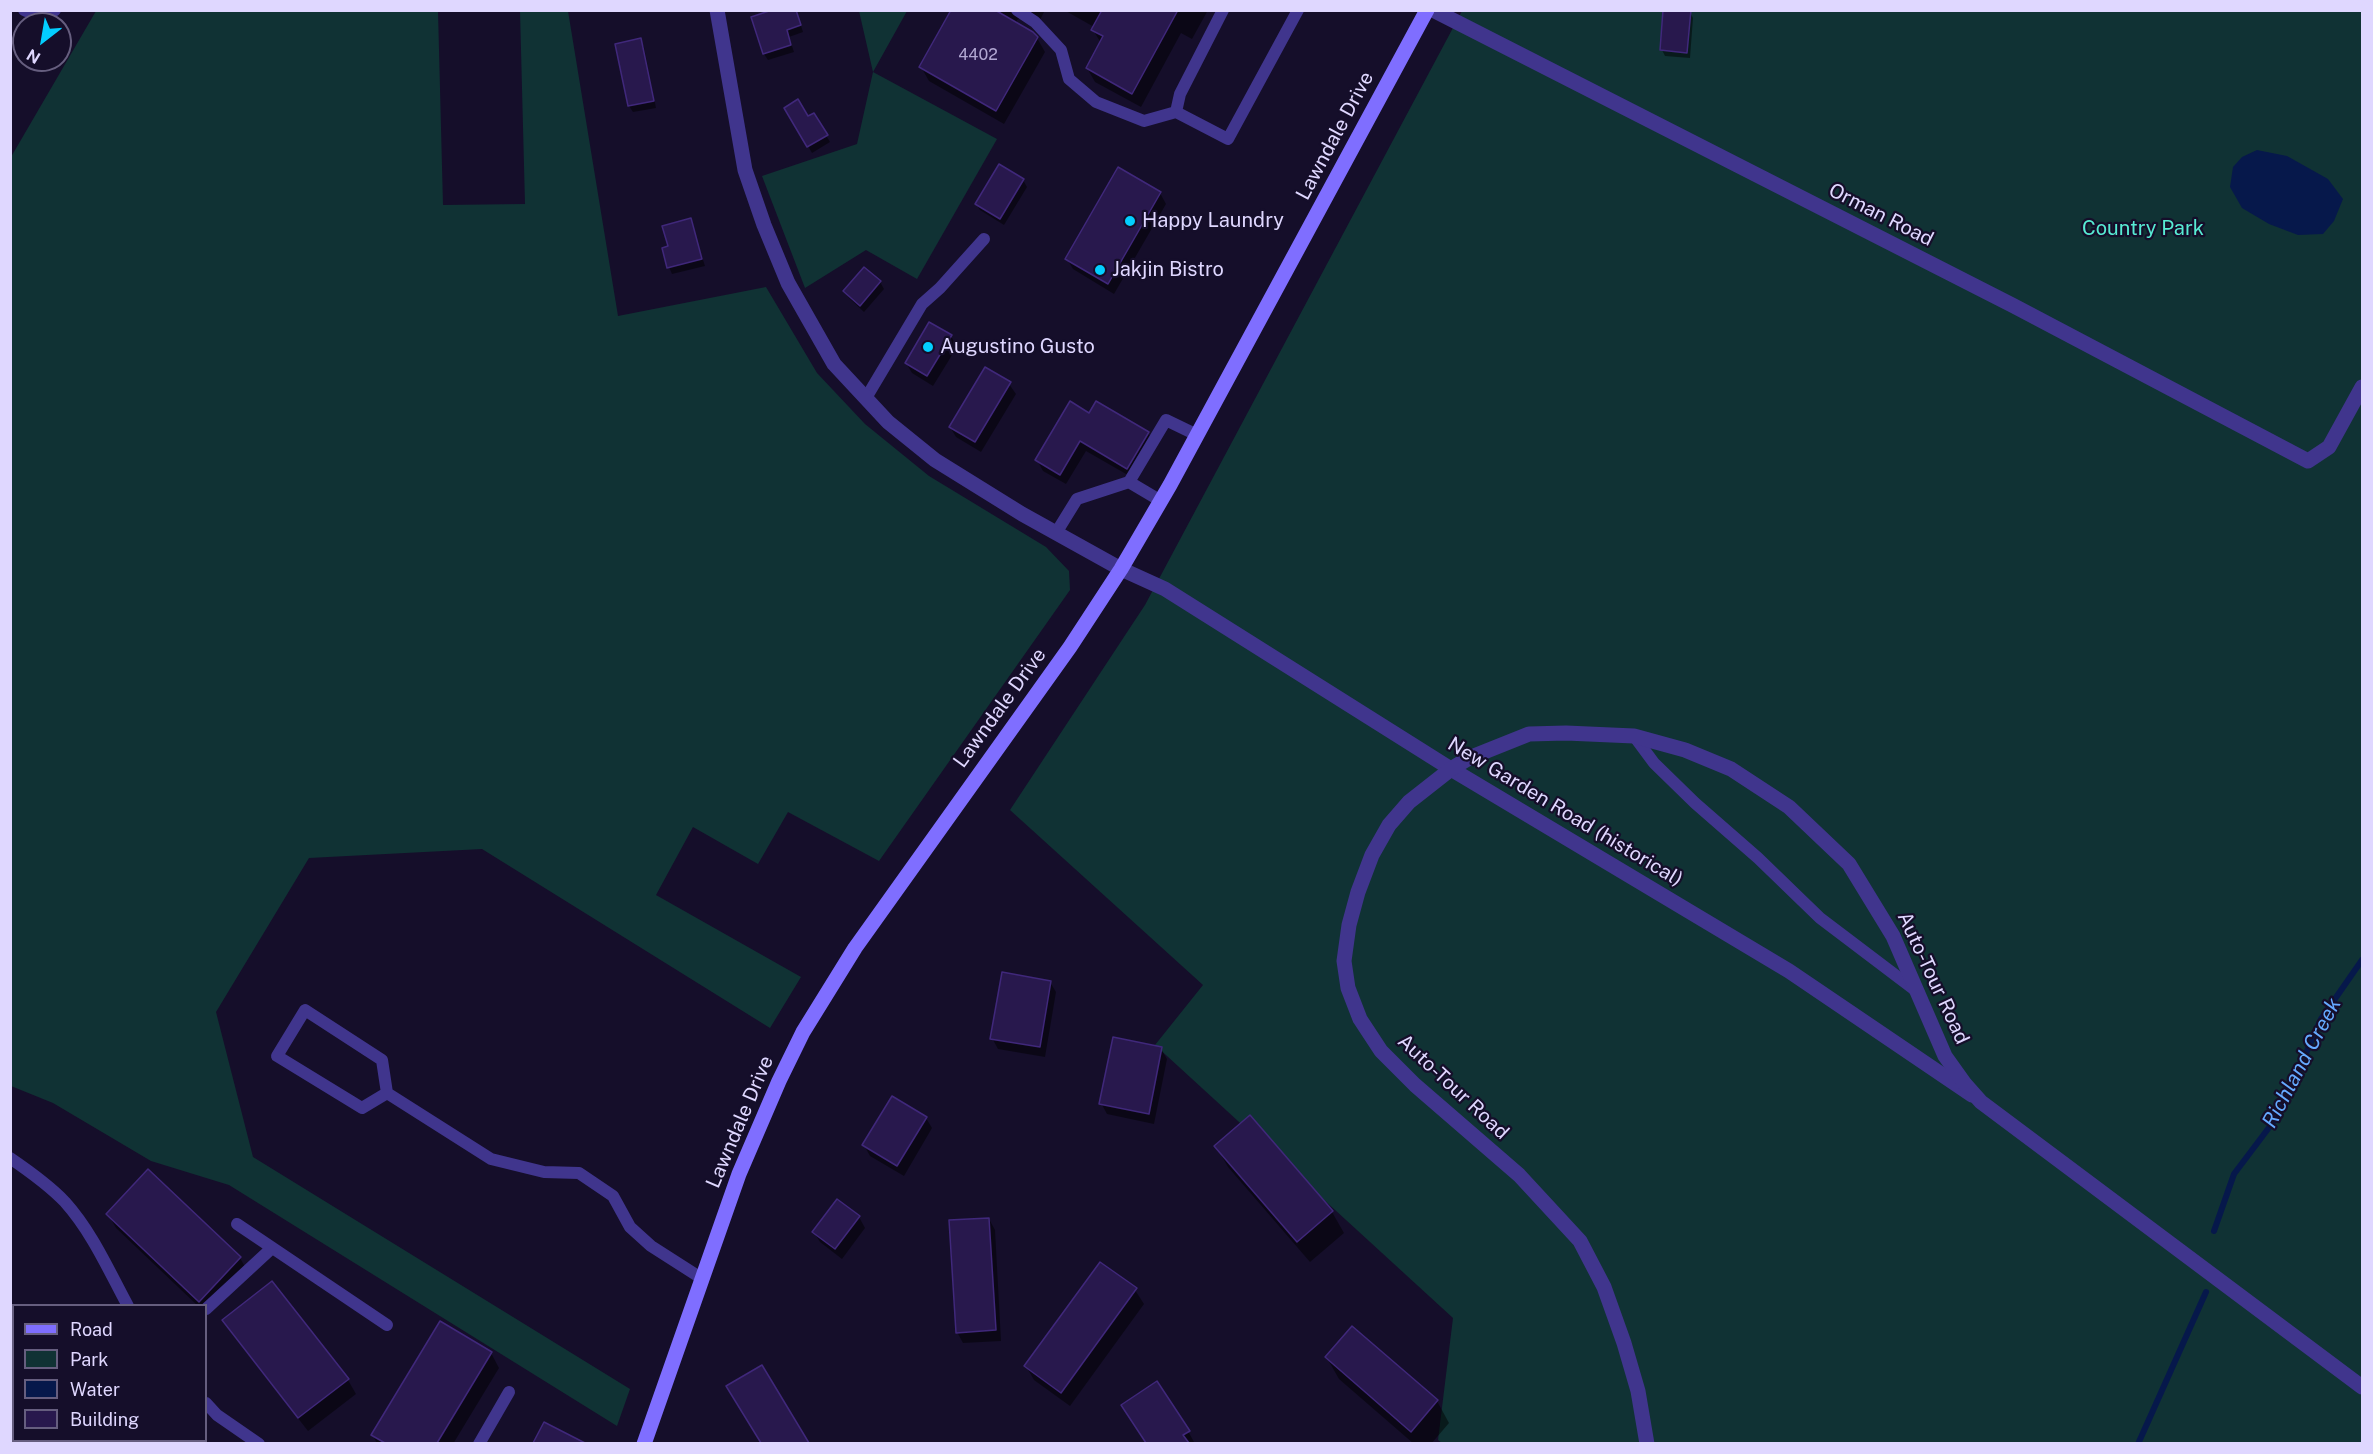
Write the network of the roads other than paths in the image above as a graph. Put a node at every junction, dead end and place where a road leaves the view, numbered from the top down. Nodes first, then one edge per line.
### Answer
1 (24, 10) edge
2 (55, 10) edge
3 (717, 10) edge
4 (1017, 10) edge
5 (1223, 10) edge
6 (1298, 10) edge
7 (1427, 10) edge
8 (1433, 10) edge
9 (1176, 112) junction
10 (984, 239) dead end
11 (2362, 387) edge
12 (866, 398) junction
13 (1197, 435) junction
14 (1129, 482) junction
15 (1161, 501) junction
16 (1056, 533) junction
17 (1121, 569) junction
18 (1634, 736) junction
19 (1451, 769) junction
20 (1920, 994) junction
21 (387, 1093) junction
22 (1982, 1102) junction
23 (10, 1158) edge
24 (237, 1224) dead end
25 (272, 1248) junction
26 (701, 1278) junction
27 (127, 1304) edge
28 (207, 1308) edge
29 (387, 1325) dead end
30 (2362, 1387) edge
31 (509, 1392) dead end
32 (207, 1404) edge
33 (259, 1443) edge
34 (479, 1443) edge
35 (644, 1443) edge
36 (1647, 1443) edge

1 - 2 lane
3 - 12 street, New Garden Road (historical)
4 - 9 lane
5 - 9 lane
6 - 9 lane
7 - 13 main road, Lawndale Drive
8 - 11 street, Orman Road
10 - 12 lane
12 - 16 street, New Garden Road (historical)
13 - 14 lane
13 - 15 main road, Lawndale Drive
14 - 15 lane
14 - 16 lane
15 - 17 main road, Lawndale Drive
16 - 17 street, New Garden Road (historical)
17 - 19 street, New Garden Road (historical)
17 - 26 main road, Lawndale Drive
18 - 19 street, Auto-Tour Road
18 - 20 lane
18 - 20 street, Auto-Tour Road
19 - 22 street, New Garden Road (historical)
19 - 36 street, Auto-Tour Road
20 - 22 street, Auto-Tour Road
21 - 21 lane
21 - 26 lane
22 - 30 street, Auto-Tour Road
23 - 27 lane
24 - 25 lane
25 - 28 lane
25 - 29 lane
26 - 35 main road, Lawndale Drive
31 - 34 lane
32 - 33 lane

